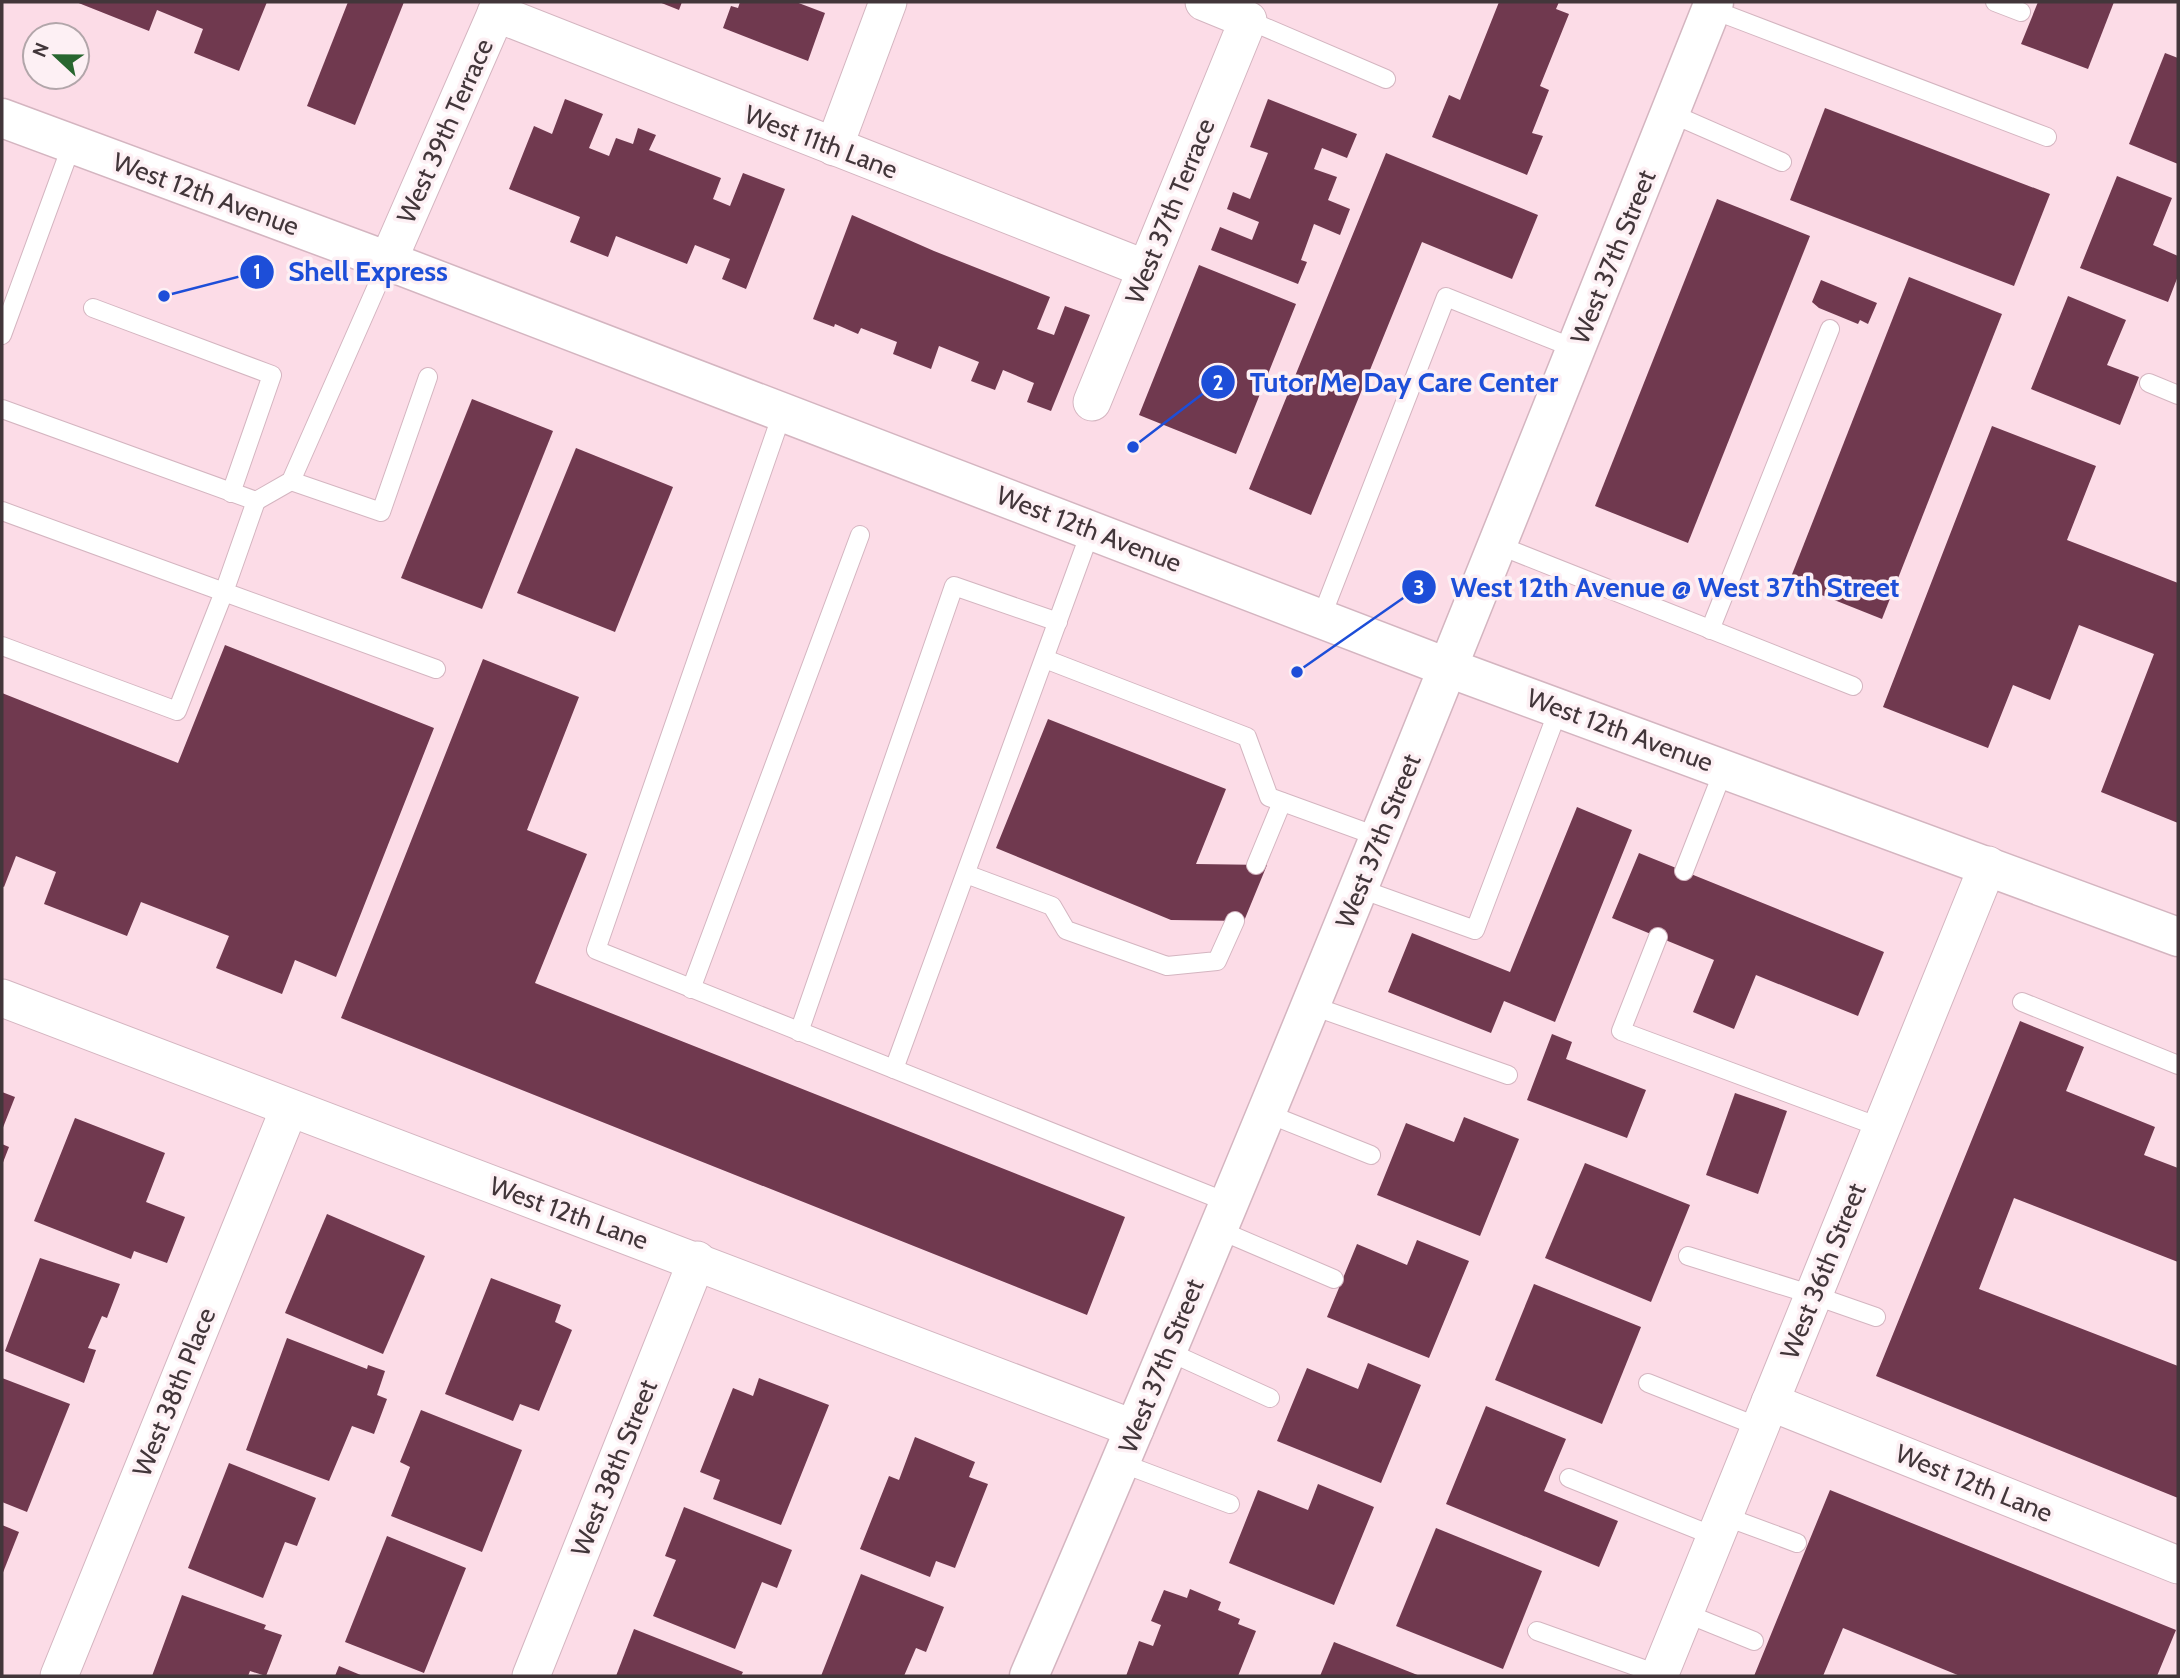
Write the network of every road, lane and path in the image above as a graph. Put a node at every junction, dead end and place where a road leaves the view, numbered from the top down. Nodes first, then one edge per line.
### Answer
1 (888, 2) edge
2 (1204, 2) edge
3 (1995, 2) edge
4 (1713, 6) edge
5 (498, 8) edge
6 (2021, 12) dead end
7 (1248, 20) junction
8 (1386, 79) dead end
9 (1670, 113) junction
10 (2, 118) edge
11 (2047, 137) dead end
12 (72, 144) junction
13 (834, 147) junction
14 (1782, 162) dead end
15 (388, 261) junction
16 (1146, 268) junction
17 (93, 308) dead end
18 (1830, 329) dead end
19 (2, 335) edge
20 (1576, 349) junction
21 (428, 377) dead end
22 (2149, 383) dead end
23 (2178, 395) edge
24 (1092, 402) dead end
25 (2, 410) edge
26 (783, 411) junction
27 (291, 481) junction
28 (232, 493) junction
29 (256, 501) junction
30 (2, 511) edge
31 (1091, 530) junction
32 (860, 535) dead end
33 (1498, 545) junction
34 (224, 592) junction
35 (1321, 618) junction
36 (1058, 622) junction
37 (1710, 629) junction
38 (2, 646) edge
39 (1045, 659) junction
40 (1449, 668) junction
41 (436, 669) dead end
42 (1853, 686) dead end
43 (1559, 708) junction
44 (1724, 769) junction
45 (1282, 802) junction
46 (1379, 837) junction
47 (1256, 865) dead end
48 (1988, 865) junction
49 (1685, 871) dead end
50 (966, 874) junction
51 (1358, 888) junction
52 (1235, 921) dead end
53 (1658, 937) dead end
54 (2178, 937) edge
55 (691, 989) junction
56 (2, 998) edge
57 (2021, 1002) dead end
58 (1310, 1005) junction
59 (799, 1032) junction
60 (2178, 1065) edge
61 (894, 1069) junction
62 (1508, 1075) dead end
63 (289, 1108) junction
64 (1266, 1112) junction
65 (1882, 1128) junction
66 (1371, 1155) dead end
67 (1223, 1216) junction
68 (1688, 1256) dead end
69 (697, 1260) junction
70 (1334, 1279) dead end
71 (1813, 1295) junction
72 (1876, 1317) dead end
73 (1167, 1351) junction
74 (1648, 1383) dead end
75 (1270, 1398) dead end
76 (1764, 1415) junction
77 (1128, 1446) junction
78 (1569, 1478) dead end
79 (1230, 1504) dead end
80 (1720, 1527) junction
81 (1797, 1543) dead end
82 (2178, 1565) edge
83 (1685, 1613) junction
84 (1537, 1631) dead end
85 (1754, 1641) dead end
86 (59, 1676) edge
87 (531, 1676) edge
88 (1029, 1676) edge
89 (1660, 1676) edge

1 - 13 street
2 - 7 street
3 - 6 lane
4 - 9 main road, West 37th Street
4 - 11 lane
5 - 13 street, West 11th Lane
5 - 15 street, West 39th Terrace
7 - 8 lane
7 - 16 street, West 37th Terrace
9 - 14 lane
9 - 20 main road, West 37th Street
10 - 12 main road, West 12th Avenue
12 - 15 main road, West 12th Avenue
12 - 19 lane
13 - 16 street, West 11th Lane
15 - 26 main road, West 12th Avenue
15 - 27 lane
16 - 24 street, West 37th Terrace
17 - 28 lane
18 - 37 lane
20 - 33 main road, West 37th Street
20 - 35 lane
21 - 27 lane
22 - 23 lane
25 - 28 lane
26 - 31 main road, West 12th Avenue
26 - 55 lane
27 - 29 lane
28 - 29 lane
29 - 34 lane
30 - 34 lane
31 - 35 main road, West 12th Avenue
31 - 36 lane
32 - 55 lane
33 - 37 lane
33 - 40 main road, West 37th Street
34 - 38 lane
34 - 41 lane
35 - 40 main road, West 12th Avenue
36 - 39 lane
36 - 59 lane
37 - 42 lane
39 - 45 lane
39 - 50 lane
40 - 43 main road, West 12th Avenue
40 - 46 main road, West 37th Street
43 - 44 main road, West 12th Avenue
43 - 51 lane
44 - 48 main road, West 12th Avenue
44 - 49 lane
45 - 46 lane
45 - 47 lane
46 - 51 main road, West 37th Street
48 - 54 main road, West 12th Avenue
48 - 65 street, West 36th Street
50 - 52 lane
50 - 61 lane
51 - 58 main road, West 37th Street
53 - 65 lane
55 - 59 lane
56 - 63 street, West 12th Lane
57 - 60 lane
58 - 62 lane
58 - 64 main road, West 37th Street
59 - 61 lane
61 - 67 lane
63 - 69 street, West 12th Lane
63 - 86 street, West 38th Place
64 - 66 lane
64 - 67 main road, West 37th Street
65 - 71 street, West 36th Street
67 - 70 lane
67 - 73 main road, West 37th Street
68 - 71 lane
69 - 77 street, West 12th Lane
69 - 87 street, West 38th Street
71 - 72 lane
71 - 76 street, West 36th Street
73 - 75 lane
73 - 77 main road, West 37th Street
74 - 76 lane
76 - 80 street, West 36th Street
76 - 82 street, West 12th Lane
77 - 79 lane
77 - 88 main road, West 37th Street
78 - 80 lane
80 - 81 lane
80 - 83 street, West 36th Street
83 - 85 lane
83 - 89 street, West 36th Street
84 - 89 lane

